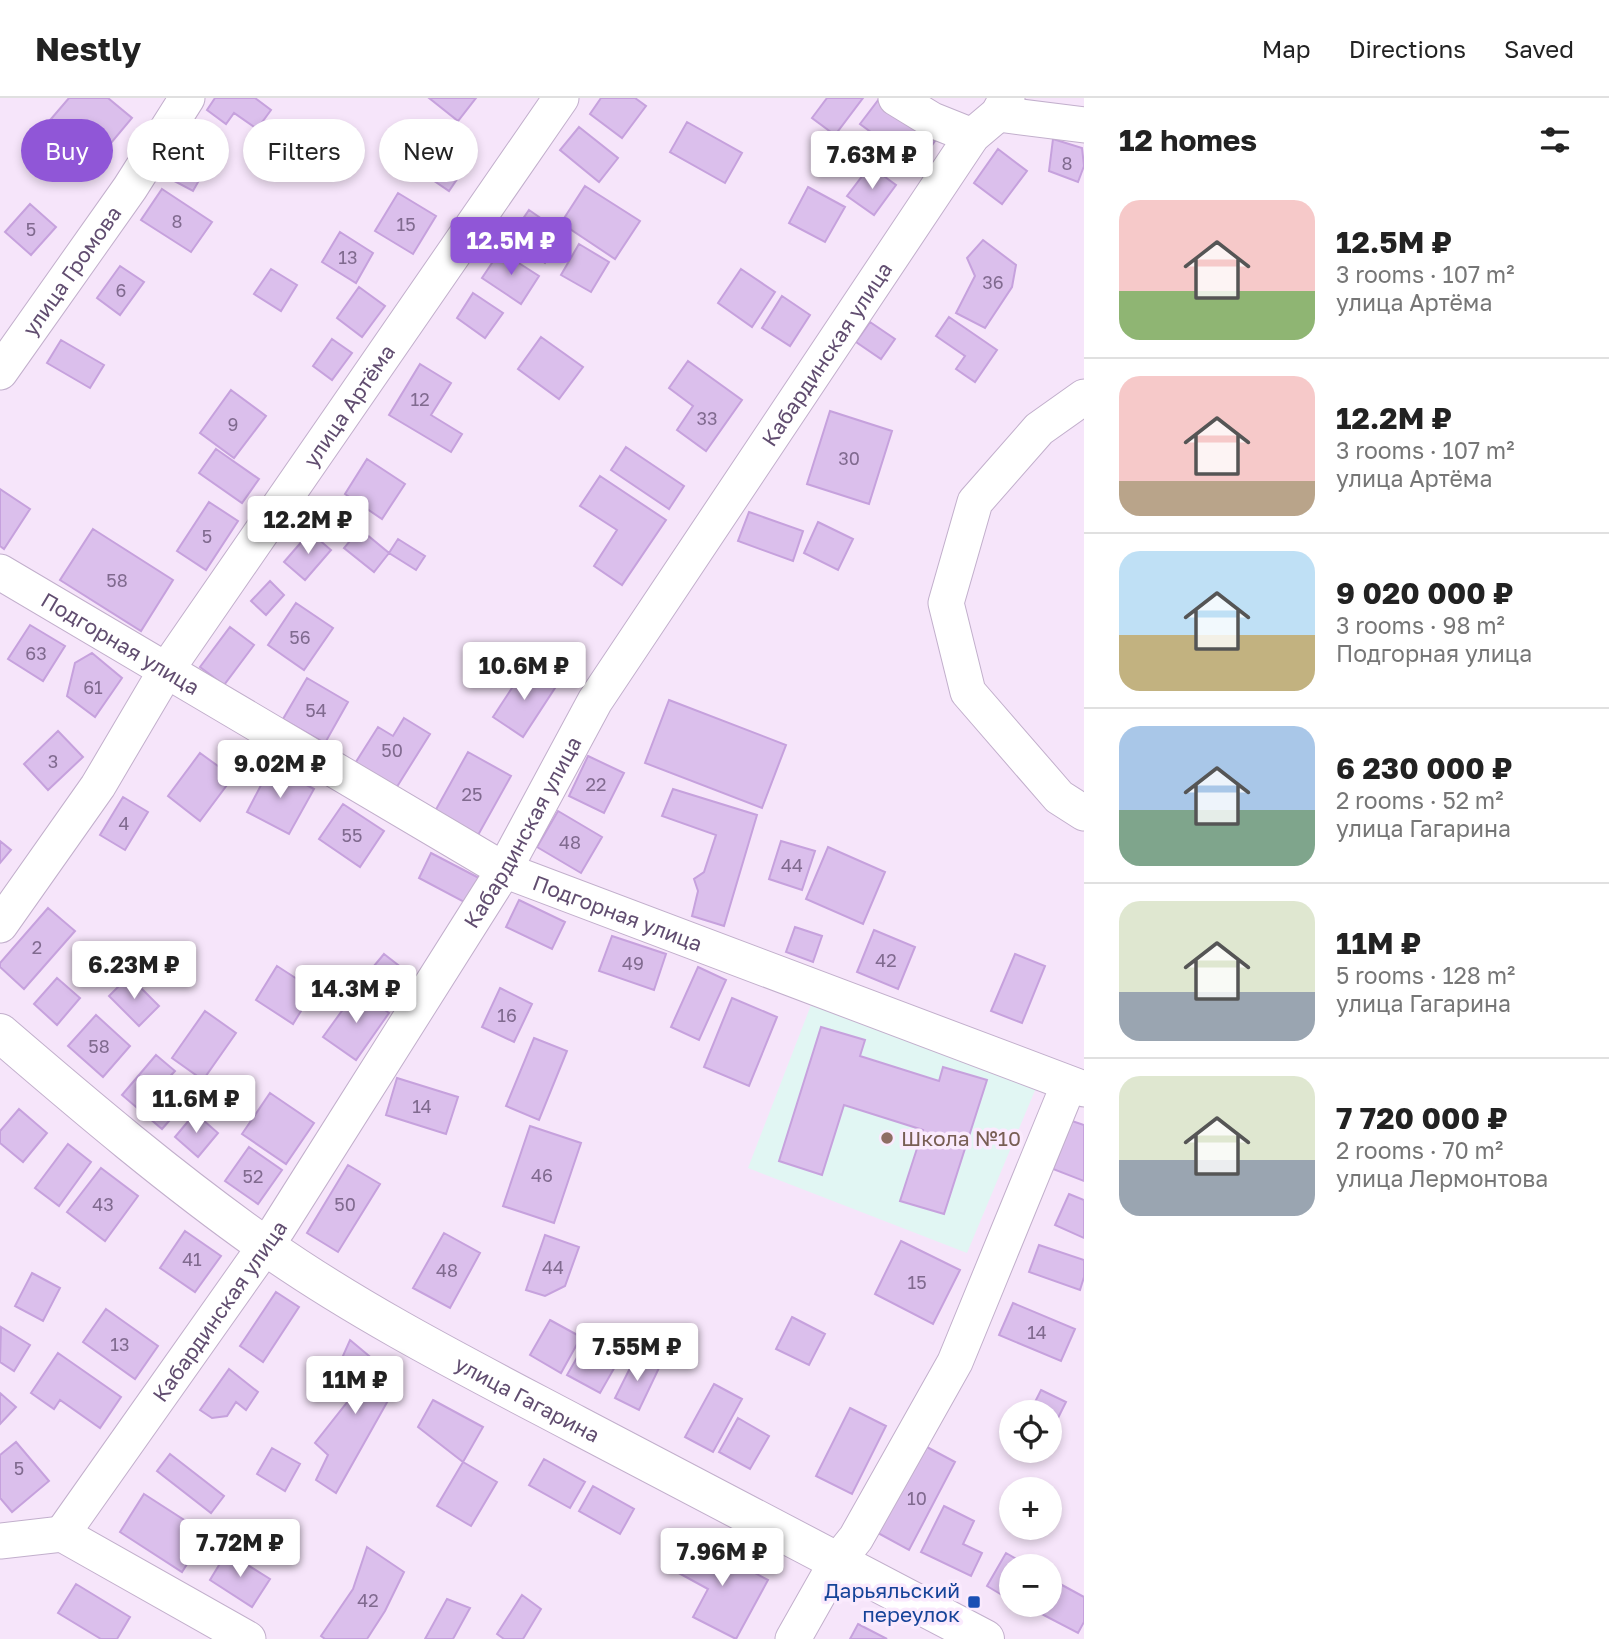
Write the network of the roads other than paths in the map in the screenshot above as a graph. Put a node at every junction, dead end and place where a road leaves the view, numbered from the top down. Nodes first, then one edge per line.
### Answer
1 (187, 98) edge
2 (561, 98) edge
3 (896, 98) edge
4 (992, 116) edge
5 (1084, 125) edge
6 (0, 372) edge
7 (1084, 397) edge
8 (0, 572) edge
9 (167, 669) junction
10 (1084, 813) edge
11 (504, 870) junction
12 (0, 925) edge
13 (0, 1033) edge
14 (1077, 1087) edge
15 (266, 1246) junction
16 (62, 1534) junction
17 (0, 1541) edge
18 (836, 1563) junction
19 (248, 1639) edge
20 (793, 1639) edge
21 (985, 1639) edge

1 - 6 street, улица Громова
2 - 9 street, улица Артёма
3 - 4 street
4 - 5 street
4 - 11 street, Кабардинская улица
7 - 10 street
8 - 9 street, Подгорная улица
9 - 11 street, Подгорная улица
9 - 12 street, улица Артёма
11 - 14 street, Подгорная улица
11 - 15 street, Кабардинская улица
13 - 15 street, улица Гагарина
14 - 18 street
15 - 16 street, Кабардинская улица
15 - 18 street, улица Гагарина
16 - 17 street
16 - 19 street
18 - 20 street
18 - 21 street, улица Гагарина

